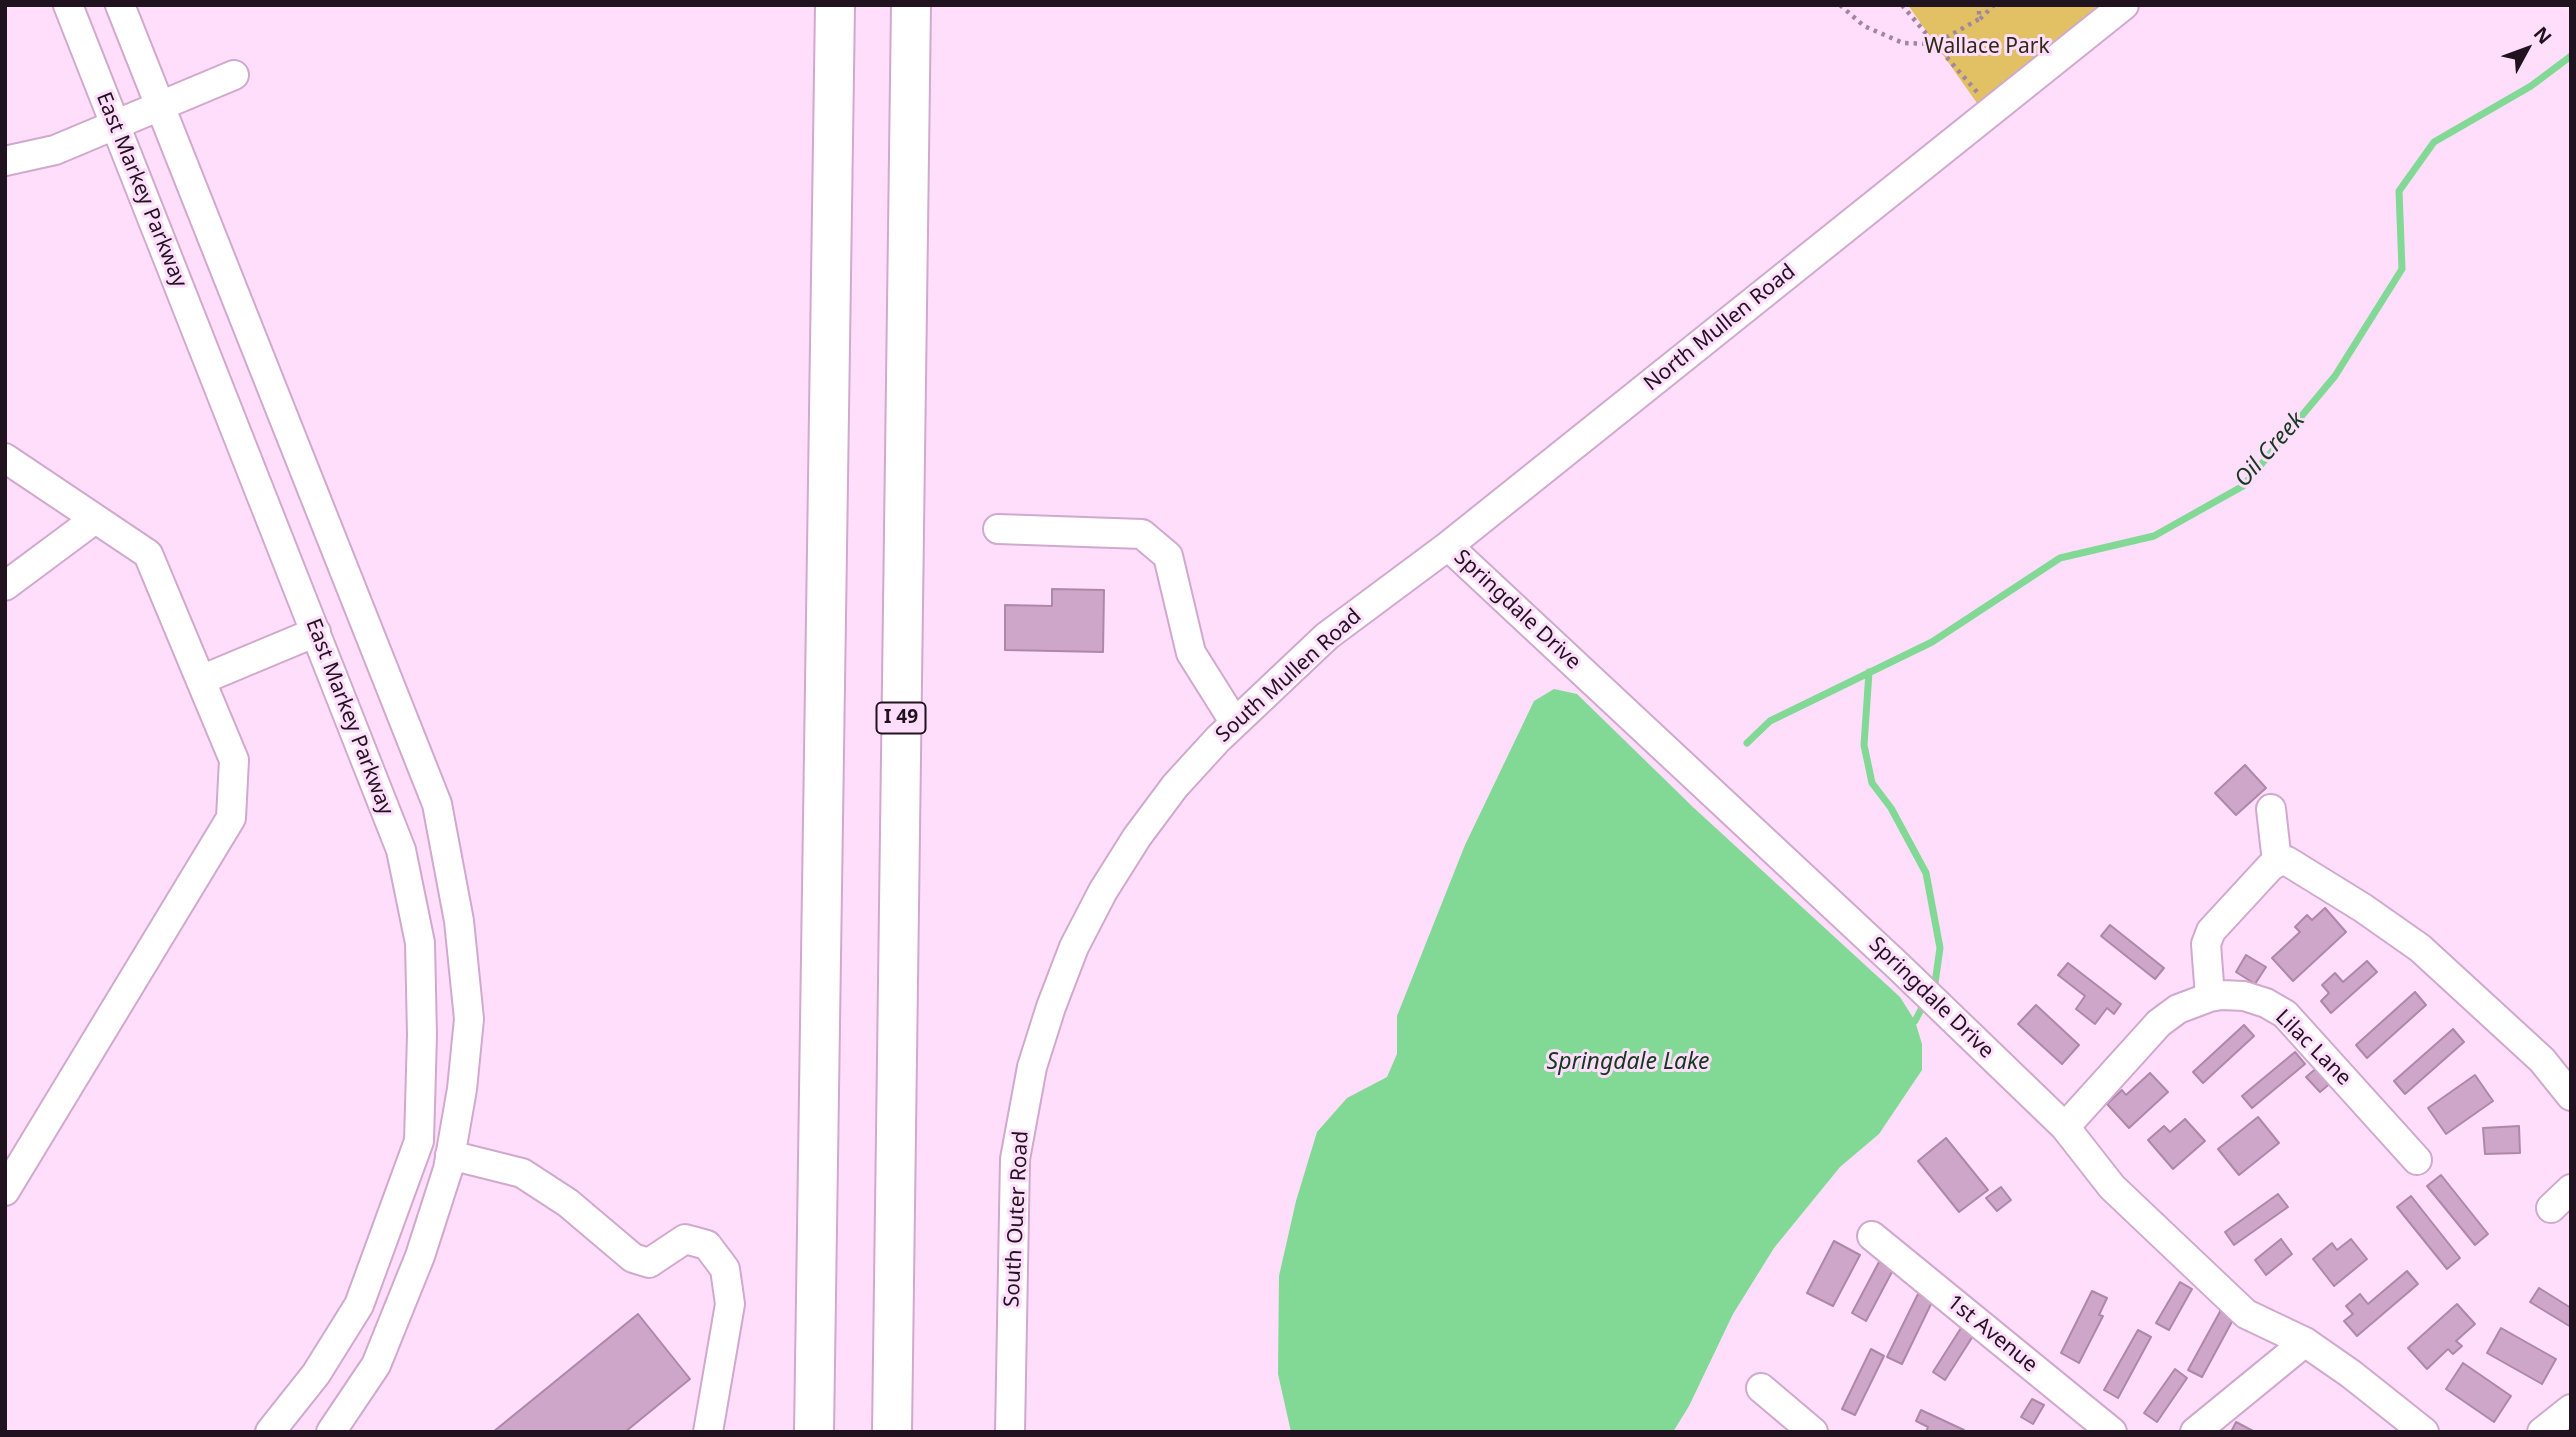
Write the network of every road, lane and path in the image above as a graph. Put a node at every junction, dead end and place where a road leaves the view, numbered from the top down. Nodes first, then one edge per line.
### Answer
1 (68, 5) edge
2 (121, 5) edge
3 (835, 5) edge
4 (911, 5) edge
5 (1840, 5) edge
6 (1902, 5) edge
7 (1979, 5) edge
8 (1994, 5) edge
9 (2124, 5) edge
10 (1979, 19) junction
11 (1935, 44) junction
12 (233, 75) dead end
13 (161, 107) junction
14 (1992, 110) junction
15 (116, 126) junction
16 (5, 161) edge
17 (5, 458) edge
18 (95, 519) junction
19 (998, 529) dead end
20 (1448, 546) junction
21 (5, 586) edge
22 (316, 632) junction
23 (201, 680) junction
24 (1235, 723) junction
25 (1199, 759) joint
26 (2271, 810) dead end
27 (2277, 862) junction
28 (2210, 997) junction
29 (2571, 1096) edge
30 (2065, 1127) junction
31 (450, 1155) junction
32 (2417, 1160) dead end
33 (5, 1191) edge
34 (1872, 1237) dead end
35 (2305, 1342) junction
36 (1761, 1388) dead end
37 (2571, 1409) edge
38 (270, 1432) edge
39 (331, 1432) edge
40 (708, 1432) edge
41 (814, 1432) edge
42 (892, 1432) edge
43 (1010, 1432) edge
44 (1813, 1432) edge
45 (2112, 1432) edge
46 (2195, 1432) edge
47 (2424, 1432) edge
48 (2542, 1432) edge

1 - 15 street, East Markey Parkway
2 - 13 street
3 - 41 highway
4 - 42 highway, I 49
5 - 11 path
6 - 11 path
7 - 10 path
8 - 10 path
9 - 14 street
10 - 11 path
11 - 14 path
12 - 13 street
13 - 15 street
13 - 31 street
14 - 20 street, North Mullen Road
15 - 16 street
15 - 22 street, East Markey Parkway
17 - 18 street
18 - 21 street
18 - 23 street
19 - 24 street
20 - 24 street, South Mullen Road
20 - 30 street, Springdale Drive
22 - 23 street
22 - 38 street, East Markey Parkway
23 - 33 street
24 - 25 street, South Mullen Road
25 - 43 street, South Outer Road
26 - 27 street
27 - 28 street
27 - 29 street
28 - 30 street, Lilac Lane
28 - 32 street, Lilac Lane
30 - 35 street, Springdale Drive
31 - 39 street
31 - 40 street
34 - 45 street, 1st Avenue
35 - 46 street
35 - 47 street, Springdale Drive
36 - 44 street
37 - 48 street

